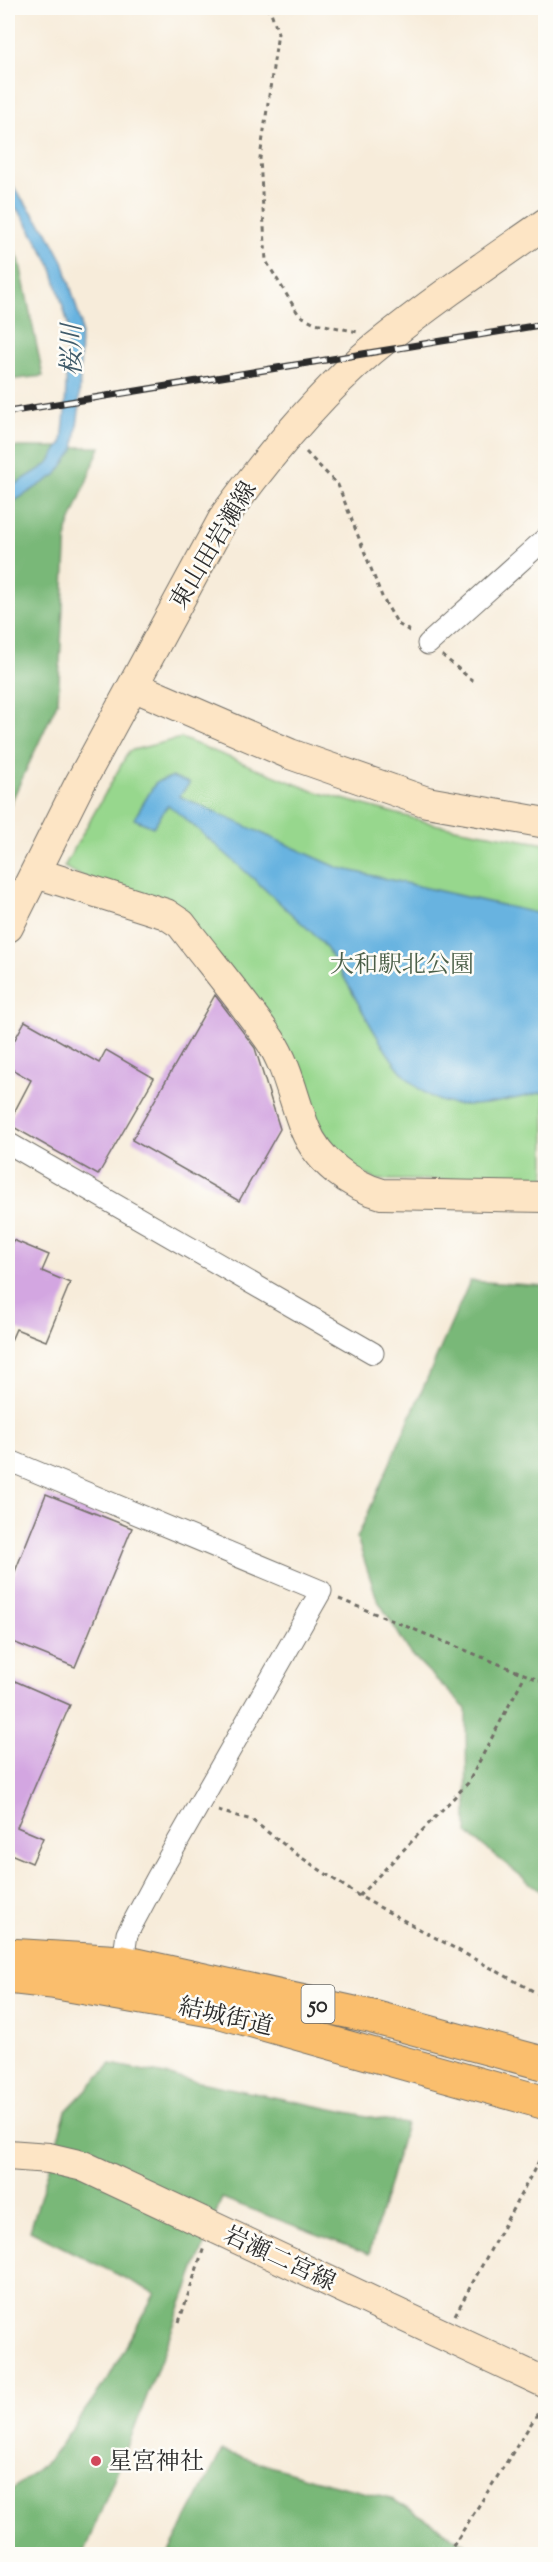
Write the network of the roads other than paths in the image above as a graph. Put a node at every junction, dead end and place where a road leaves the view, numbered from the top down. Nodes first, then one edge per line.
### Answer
1 (546, 223) edge
2 (546, 538) edge
3 (428, 644) road end
4 (133, 686) junction
5 (546, 823) edge
6 (36, 873) junction
7 (8, 927) edge
8 (8, 1143) edge
9 (546, 1197) edge
10 (373, 1353) dead end
11 (8, 1460) edge
12 (8, 1955) edge
13 (123, 1962) junction
14 (8, 1977) edge
15 (546, 2064) edge
16 (546, 2103) edge
17 (8, 2155) edge
18 (546, 2383) edge

1 - 4 main road, 東山田岩瀬線
2 - 3 street
4 - 5 main road
4 - 6 main road, 東山田岩瀬線
6 - 7 main road, 東山田岩瀬線
6 - 9 main road
8 - 10 street
11 - 13 street
12 - 13 highway, 結城街道 / 50
13 - 15 highway, 結城街道 / 50
14 - 16 highway, 結城街道 / 50
17 - 18 main road, 岩瀬二宮線

